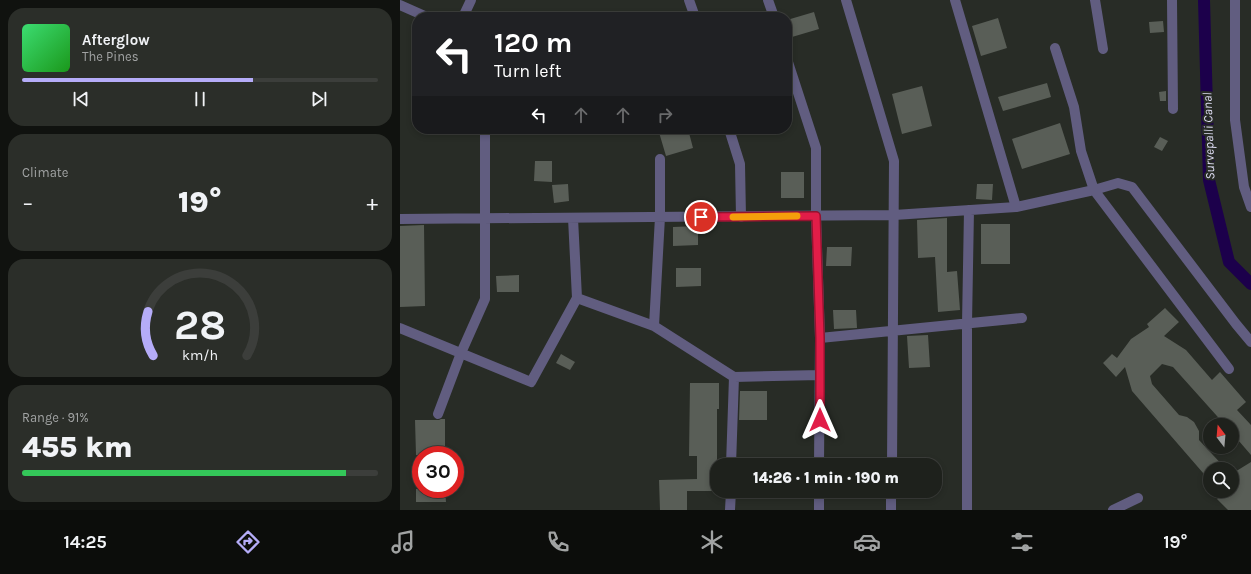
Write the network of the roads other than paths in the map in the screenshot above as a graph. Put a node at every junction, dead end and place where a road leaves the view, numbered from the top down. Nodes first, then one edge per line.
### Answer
1 (471, 0) edge
2 (689, 0) edge
3 (768, 0) edge
4 (846, 0) edge
5 (955, 0) edge
6 (1095, 0) edge
7 (1172, 0) edge
8 (1235, 0) edge
9 (400, 5) edge
10 (416, 12) edge
11 (465, 12) edge
12 (693, 12) edge
13 (772, 12) edge
14 (1055, 48) dead end
15 (1103, 49) dead end
16 (792, 74) edge
17 (1173, 109) dead end
18 (485, 134) edge
19 (731, 134) edge
20 (660, 159) dead end
21 (1094, 190) junction
22 (1016, 207) junction
23 (1251, 207) edge
24 (969, 210) junction
25 (816, 216) junction
26 (894, 216) junction
27 (660, 217) junction
28 (741, 217) junction
29 (573, 218) junction
30 (400, 219) edge
31 (485, 219) junction
32 (577, 298) junction
33 (1022, 318) dead end
34 (967, 324) junction
35 (654, 326) junction
36 (400, 328) edge
37 (892, 331) junction
38 (820, 338) junction
39 (1251, 342) edge
40 (461, 353) junction
41 (1229, 369) dead end
42 (820, 375) junction
43 (734, 377) junction
44 (438, 414) dead end
45 (732, 458) edge
46 (819, 458) edge
47 (892, 458) edge
48 (731, 498) edge
49 (819, 498) edge
50 (891, 498) edge
51 (1138, 498) dead end
52 (730, 510) edge
53 (819, 510) edge
54 (891, 510) edge
55 (966, 510) edge
56 (1113, 510) edge

1 - 11 street
2 - 12 street
3 - 13 street
4 - 26 street
5 - 22 street
6 - 15 street
7 - 17 street
8 - 23 street
9 - 10 street
14 - 21 street
16 - 25 street
18 - 31 street
19 - 28 street
20 - 27 street
21 - 22 street
21 - 39 street
21 - 41 street
22 - 24 street
24 - 26 street
24 - 34 street
25 - 26 street
25 - 28 street
25 - 38 street
26 - 37 street
27 - 28 street
27 - 29 street
27 - 35 street
29 - 31 street
29 - 32 street
30 - 31 street
31 - 40 street
32 - 35 street
32 - 40 street
33 - 34 street
34 - 37 street
34 - 55 street
35 - 43 street
36 - 40 street
37 - 38 street
37 - 47 street
38 - 42 street
40 - 44 street
42 - 43 street
42 - 46 street
43 - 45 street
48 - 52 street
49 - 53 street
50 - 54 street
51 - 56 street

